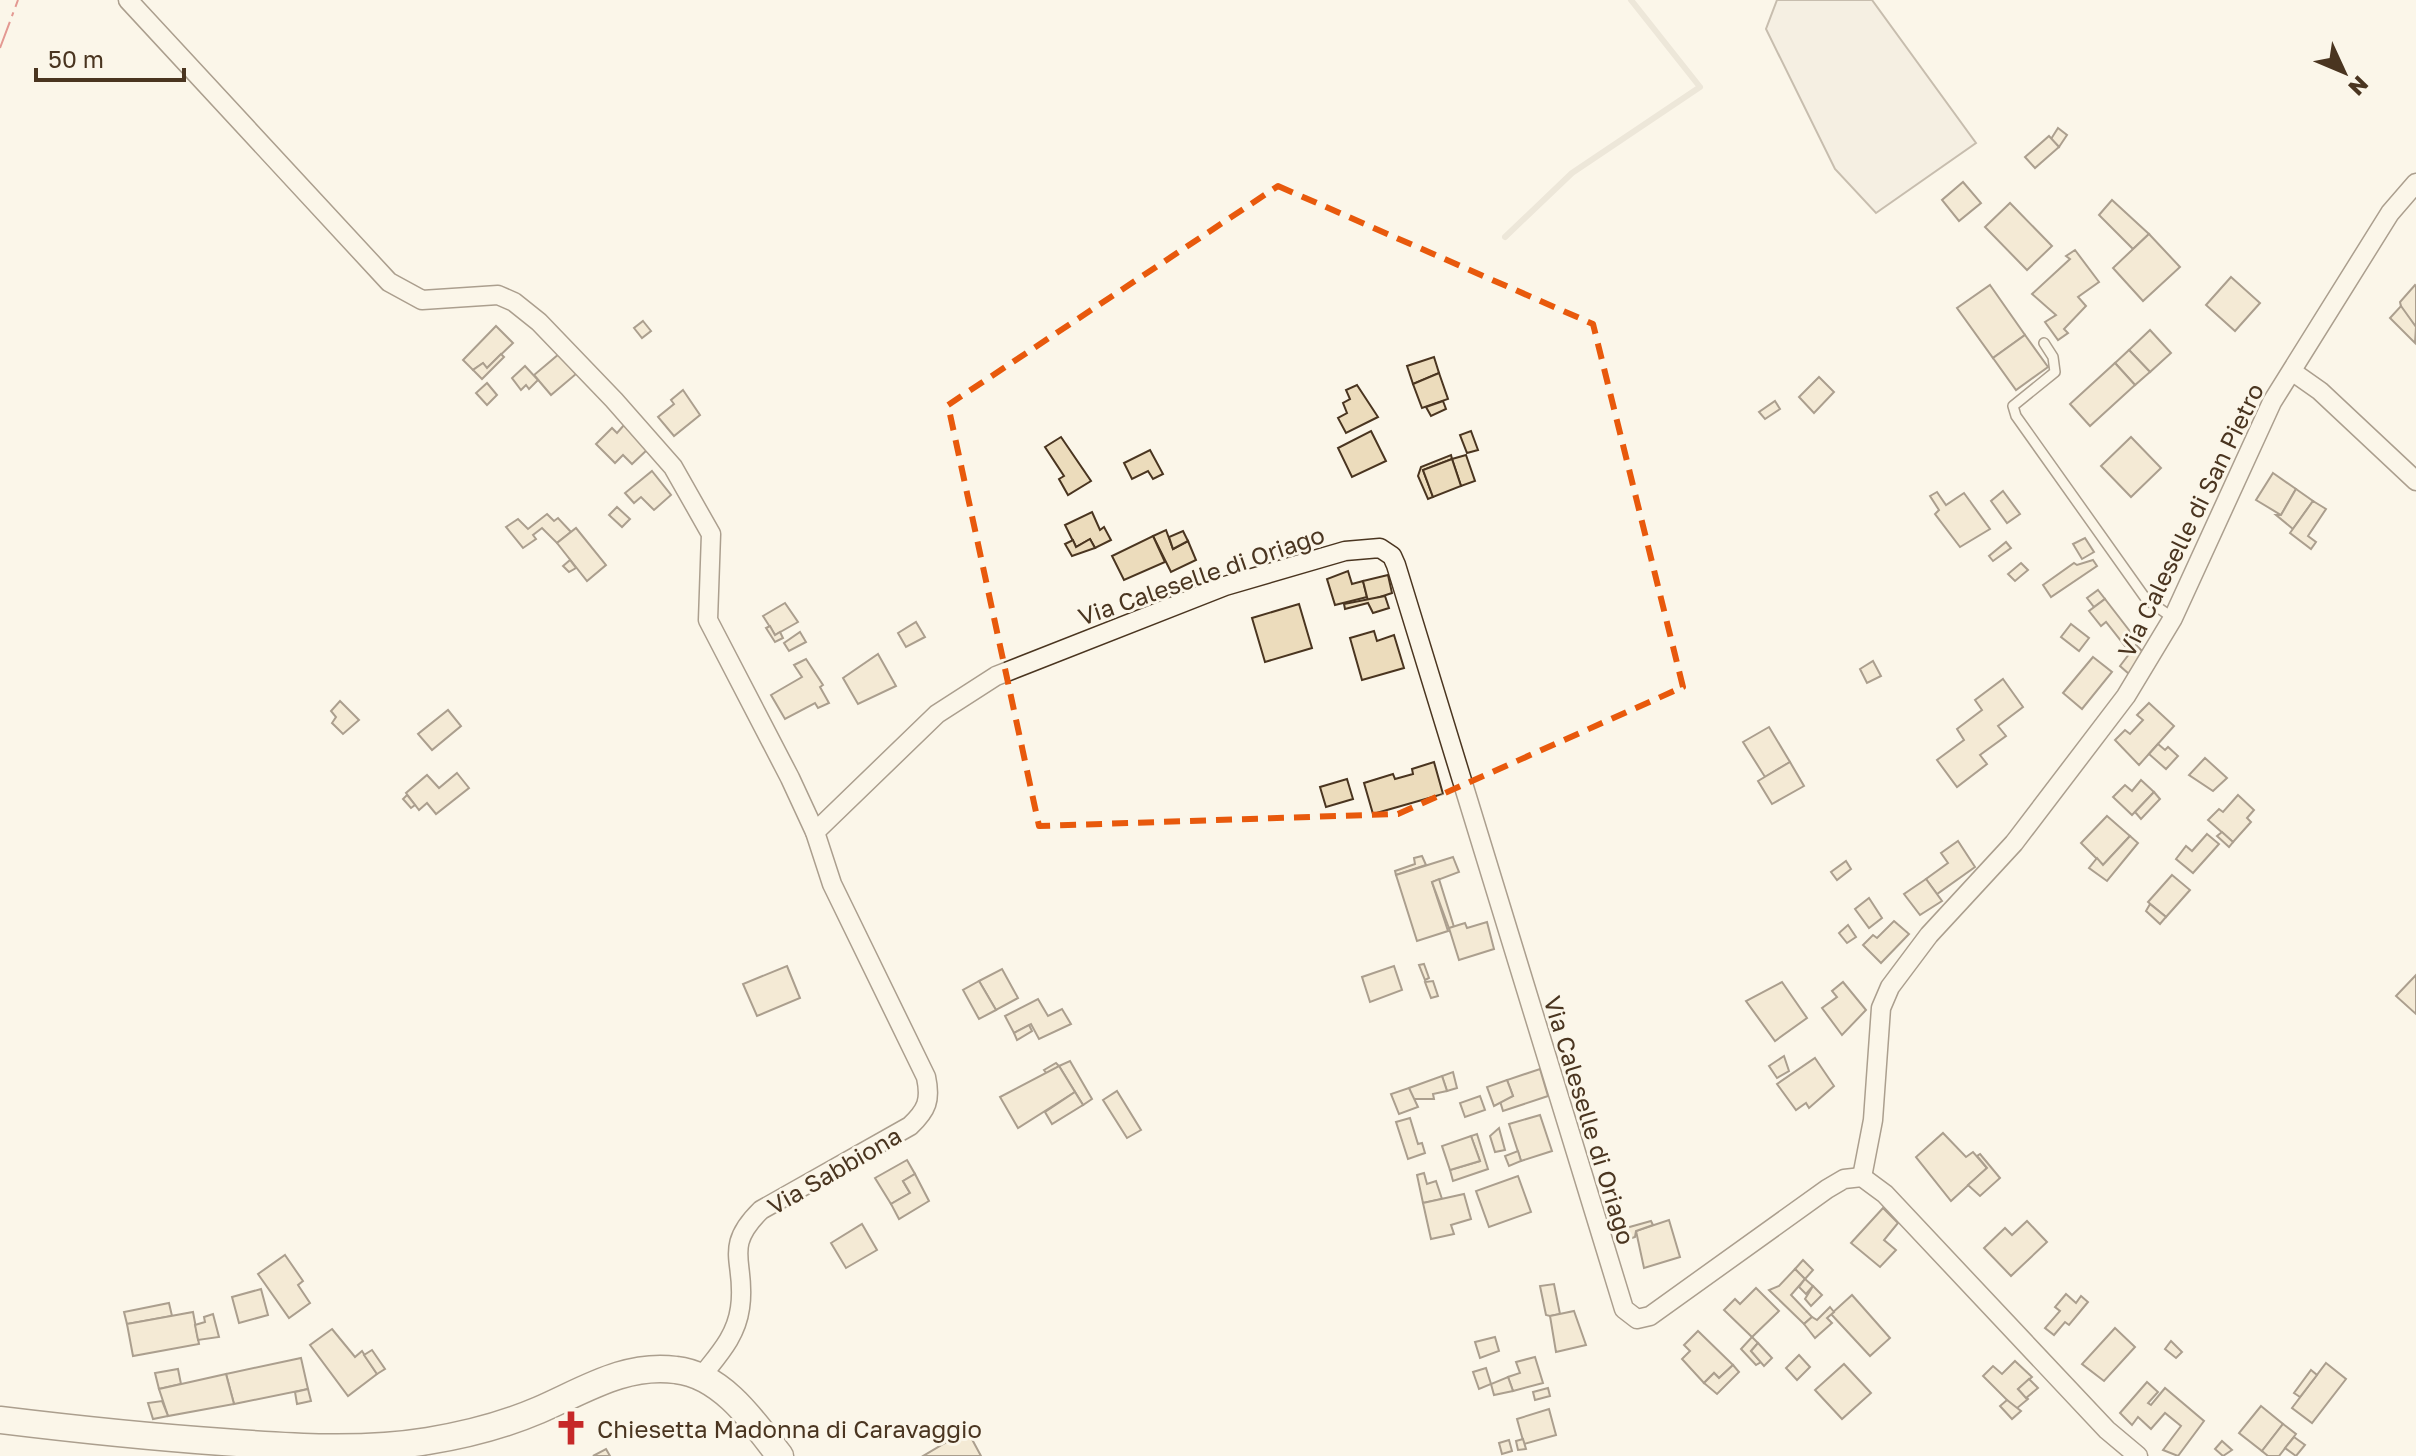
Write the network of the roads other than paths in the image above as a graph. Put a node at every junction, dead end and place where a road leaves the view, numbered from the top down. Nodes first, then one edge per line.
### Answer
1 (128, 0) edge
2 (2416, 183) edge
3 (2044, 343) dead end
4 (2293, 372) junction
5 (2416, 481) edge
6 (2173, 618) junction
7 (815, 832) junction
8 (1862, 1177) junction
9 (701, 1377) junction
10 (0, 1420) edge
11 (780, 1456) edge
12 (2138, 1456) edge

1 - 7 street
2 - 4 street, Via Caleselle di San Pietro
3 - 6 lane
4 - 5 street, Via Caleselle di San Pietro
4 - 6 street, Via Caleselle di San Pietro
6 - 8 street, Via Caleselle di San Pietro
7 - 8 street, Via Caleselle di Oriago
7 - 9 street, Via Sabbiona
8 - 12 street
9 - 10 street
9 - 11 street

